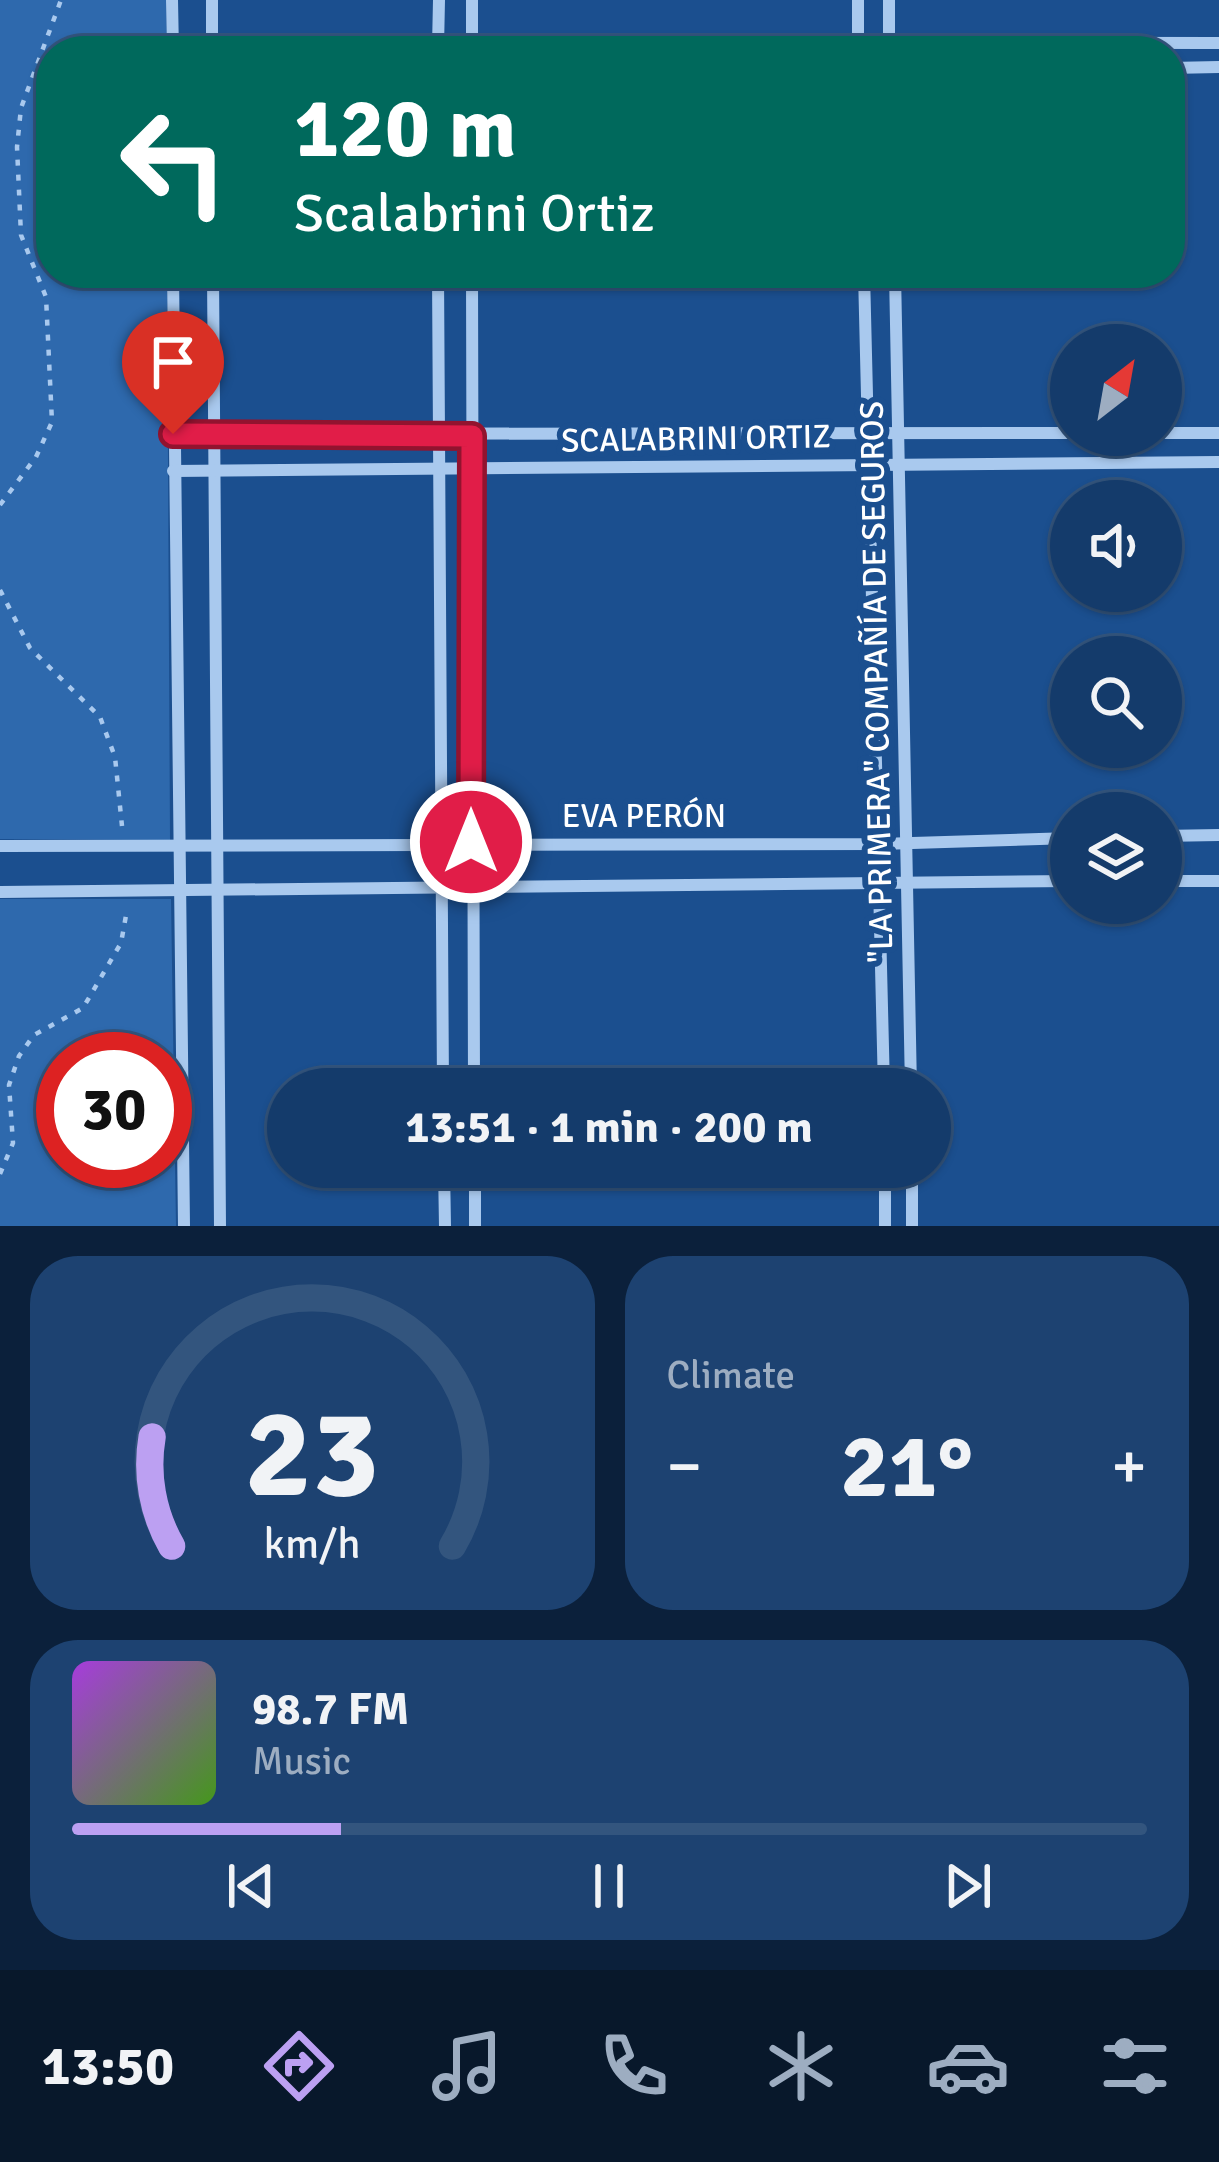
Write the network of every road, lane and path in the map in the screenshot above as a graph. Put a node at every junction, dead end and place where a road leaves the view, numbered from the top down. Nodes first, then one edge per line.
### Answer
1 (61, 0) edge
2 (172, 0) edge
3 (212, 0) edge
4 (439, 0) edge
5 (472, 0) edge
6 (858, 0) edge
7 (889, 0) edge
8 (48, 36) edge
9 (172, 36) edge
10 (212, 36) edge
11 (438, 36) edge
12 (472, 36) edge
13 (858, 36) edge
14 (889, 36) edge
15 (1219, 43) edge
16 (1185, 44) edge
17 (36, 68) edge
18 (1185, 68) edge
19 (1219, 68) edge
20 (36, 272) edge
21 (42, 288) edge
22 (173, 288) edge
23 (213, 288) edge
24 (438, 288) edge
25 (472, 288) edge
26 (864, 288) edge
27 (895, 288) edge
28 (868, 432) junction
29 (899, 433) junction
30 (1050, 433) edge
31 (1182, 433) edge
32 (1219, 433) edge
33 (173, 434) junction
34 (438, 435) junction
35 (213, 436) junction
36 (472, 436) junction
37 (1219, 462) edge
38 (900, 464) junction
39 (870, 465) junction
40 (471, 468) junction
41 (213, 470) junction
42 (438, 470) junction
43 (173, 471) junction
44 (0, 505) edge
45 (1182, 836) edge
46 (1219, 836) edge
47 (1050, 838) edge
48 (908, 840) junction
49 (471, 842) junction
50 (880, 844) junction
51 (440, 845) junction
52 (0, 846) edge
53 (176, 846) junction
54 (216, 846) junction
55 (881, 879) junction
56 (910, 880) junction
57 (1050, 881) edge
58 (1182, 881) edge
59 (1219, 881) edge
60 (472, 886) junction
61 (441, 890) junction
62 (0, 892) edge
63 (217, 892) junction
64 (177, 893) junction
65 (443, 1068) edge
66 (474, 1068) edge
67 (884, 1068) edge
68 (911, 1068) edge
69 (444, 1188) edge
70 (475, 1188) edge
71 (885, 1188) edge
72 (912, 1188) edge
73 (184, 1226) edge
74 (220, 1226) edge
75 (445, 1226) edge
76 (475, 1226) edge
77 (885, 1226) edge
78 (912, 1226) edge

1 - 8 path
2 - 9 street
3 - 10 street
4 - 11 street
5 - 12 street
6 - 13 street
7 - 14 street
15 - 16 street
17 - 20 path
18 - 19 street
21 - 44 path
22 - 33 street
23 - 35 street
24 - 34 street
25 - 36 street
26 - 28 street, "LA PRIMERA" COMPAÑÍA DE SEGUROS
27 - 29 street, "LA PRIMERA" COMPAÑÍA DE SEGUROS
28 - 29 street, SCALABRINI ORTIZ
28 - 36 street, SCALABRINI ORTIZ
28 - 39 street, "LA PRIMERA" COMPAÑÍA DE SEGUROS
29 - 30 street, SCALABRINI ORTIZ
29 - 38 street, "LA PRIMERA" COMPAÑÍA DE SEGUROS
31 - 32 street
33 - 35 street, SCALABRINI ORTIZ
33 - 43 street
34 - 35 street, SCALABRINI ORTIZ
34 - 36 street, SCALABRINI ORTIZ
34 - 42 street
35 - 41 street
36 - 40 street
37 - 38 street, SCALABRINI ORTIZ
38 - 39 street, SCALABRINI ORTIZ
38 - 48 street, "LA PRIMERA" COMPAÑÍA DE SEGUROS
39 - 40 street, SCALABRINI ORTIZ
39 - 50 street, "LA PRIMERA" COMPAÑÍA DE SEGUROS
40 - 42 street, SCALABRINI ORTIZ
40 - 49 street
41 - 42 street, SCALABRINI ORTIZ
41 - 43 street, SCALABRINI ORTIZ
41 - 54 street
42 - 51 street
43 - 53 street
45 - 46 street
47 - 48 street, EVA PERÓN
48 - 50 street, EVA PERÓN
48 - 56 street, "LA PRIMERA" COMPAÑÍA DE SEGUROS
49 - 50 street, EVA PERÓN
49 - 51 street, EVA PERÓN
49 - 60 street
50 - 55 street, "LA PRIMERA" COMPAÑÍA DE SEGUROS
51 - 54 street, EVA PERÓN
51 - 61 street
52 - 53 street, EVA PERÓN
53 - 54 street, EVA PERÓN
53 - 64 street
54 - 63 street
55 - 56 street, EVA PERÓN
55 - 60 street, EVA PERÓN
55 - 67 street, "LA PRIMERA" COMPAÑÍA DE SEGUROS
56 - 57 street, EVA PERÓN
56 - 68 street, "LA PRIMERA" COMPAÑÍA DE SEGUROS
58 - 59 street
60 - 61 street, EVA PERÓN
60 - 66 street
61 - 63 street, EVA PERÓN
61 - 65 street
62 - 64 street, EVA PERÓN
63 - 64 street, EVA PERÓN
63 - 74 street
64 - 73 street
69 - 75 street
70 - 76 street
71 - 77 street
72 - 78 street

